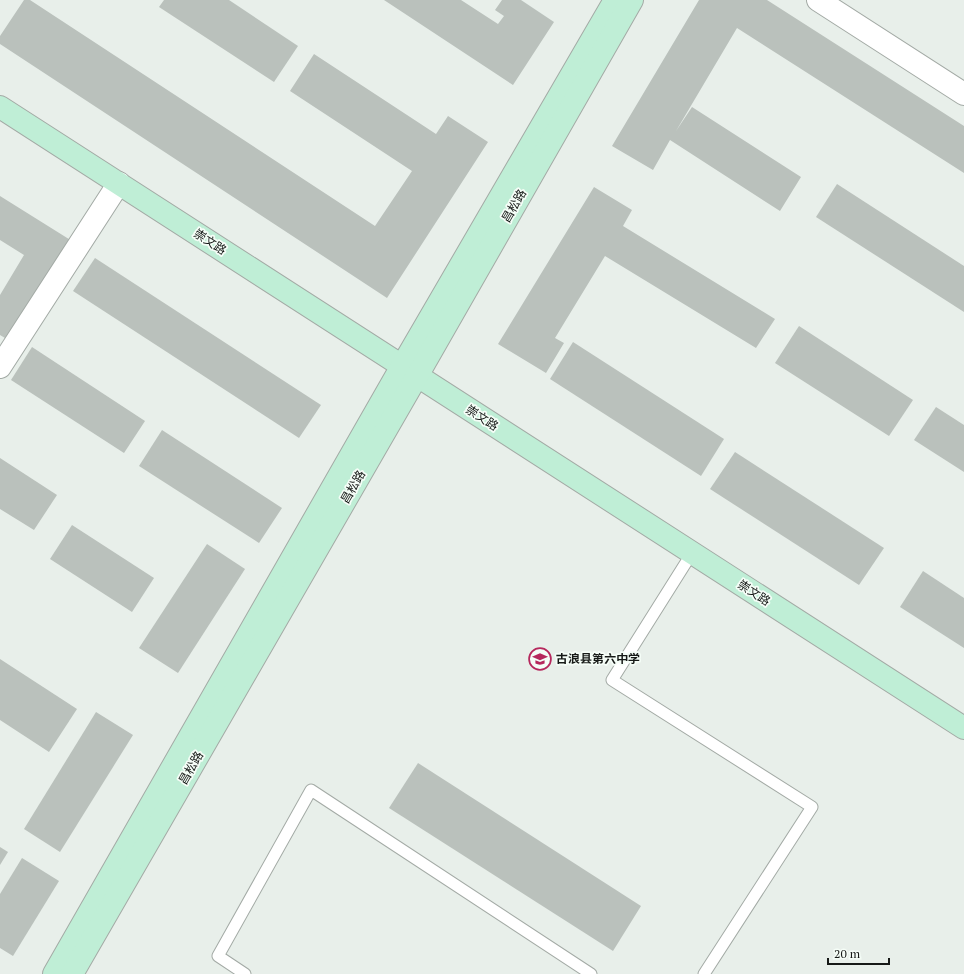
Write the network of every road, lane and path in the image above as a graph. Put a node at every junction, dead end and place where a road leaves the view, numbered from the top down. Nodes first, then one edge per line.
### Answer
1 (615, 0) edge
2 (632, 0) edge
3 (818, 0) edge
4 (964, 94) edge
5 (0, 107) edge
6 (119, 183) junction
7 (0, 368) edge
8 (410, 371) junction
9 (692, 553) junction
10 (964, 728) edge
11 (54, 974) edge
12 (72, 974) edge
13 (245, 974) edge
14 (591, 974) edge
15 (704, 974) edge

1 - 8 main road, 昌松路
2 - 8 main road, 昌松路
3 - 4 street
5 - 6 main road, 崇文路
6 - 7 street
6 - 8 main road, 崇文路
8 - 9 main road, 崇文路
8 - 11 main road
8 - 12 main road, 昌松路
9 - 10 main road, 崇文路
9 - 15 lane
13 - 14 lane

